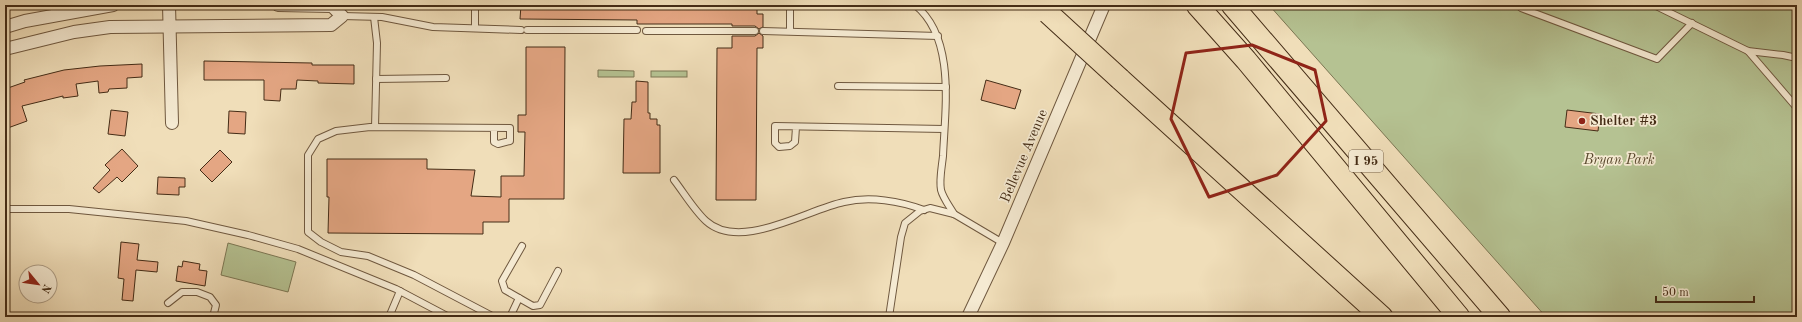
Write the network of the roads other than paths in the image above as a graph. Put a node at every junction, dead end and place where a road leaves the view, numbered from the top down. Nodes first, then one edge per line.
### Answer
1 (113, 5) edge
2 (169, 5) edge
3 (278, 5) edge
4 (475, 5) edge
5 (790, 5) edge
6 (915, 5) edge
7 (1104, 5) edge
8 (1197, 5) edge
9 (1232, 5) edge
10 (1521, 5) edge
11 (1654, 5) edge
12 (332, 6) edge
13 (1044, 9) edge
14 (342, 16) junction
15 (374, 17) junction
16 (1692, 23) junction
17 (170, 25) junction
18 (332, 26) junction
19 (5, 27) edge
20 (475, 28) junction
21 (636, 30) dead end
22 (646, 30) dead end
23 (755, 31) dead end
24 (763, 31) dead end
25 (790, 31) junction
26 (938, 36) junction
27 (5, 48) edge
28 (1748, 51) junction
29 (1797, 58) edge
30 (446, 78) dead end
31 (376, 79) junction
32 (838, 86) dead end
33 (946, 87) junction
34 (1797, 108) edge
35 (172, 123) dead end
36 (375, 127) junction
37 (796, 127) junction
38 (494, 128) dead end
39 (944, 130) junction
40 (674, 180) dead end
41 (5, 209) edge
42 (924, 210) junction
43 (954, 214) junction
44 (1003, 243) junction
45 (522, 246) dead end
46 (558, 271) dead end
47 (400, 291) junction
48 (519, 298) junction
49 (168, 303) dead end
50 (213, 317) edge
51 (389, 317) edge
52 (449, 317) edge
53 (494, 317) edge
54 (510, 317) edge
55 (889, 317) edge
56 (968, 317) edge
57 (1382, 317) edge
58 (1459, 317) edge
59 (1500, 317) edge

1 - 19 street
2 - 17 street
3 - 12 street
4 - 20 lane
5 - 25 lane
6 - 26 lane
7 - 44 street, Bellevue Avenue
8 - 58 highway, I 95
9 - 59 highway, I 95
10 - 16 lane
11 - 16 lane
12 - 14 street
12 - 18 street
13 - 57 highway, bridge
14 - 15 lane
14 - 18 street
15 - 20 lane
15 - 31 lane
16 - 28 lane
17 - 18 street
17 - 27 street
17 - 35 street
20 - 21 lane
22 - 23 lane
24 - 25 lane
25 - 26 lane
26 - 33 lane
28 - 29 lane
28 - 34 lane
30 - 31 lane
31 - 36 lane
32 - 33 lane
33 - 39 lane
36 - 38 lane
36 - 53 lane
37 - 37 lane
37 - 39 lane
39 - 43 lane
40 - 42 lane
41 - 47 lane
42 - 43 lane
42 - 55 lane
43 - 44 lane
44 - 56 street, Bellevue Avenue
45 - 48 lane
46 - 48 lane
47 - 51 lane
47 - 52 lane
48 - 54 lane
49 - 50 lane

